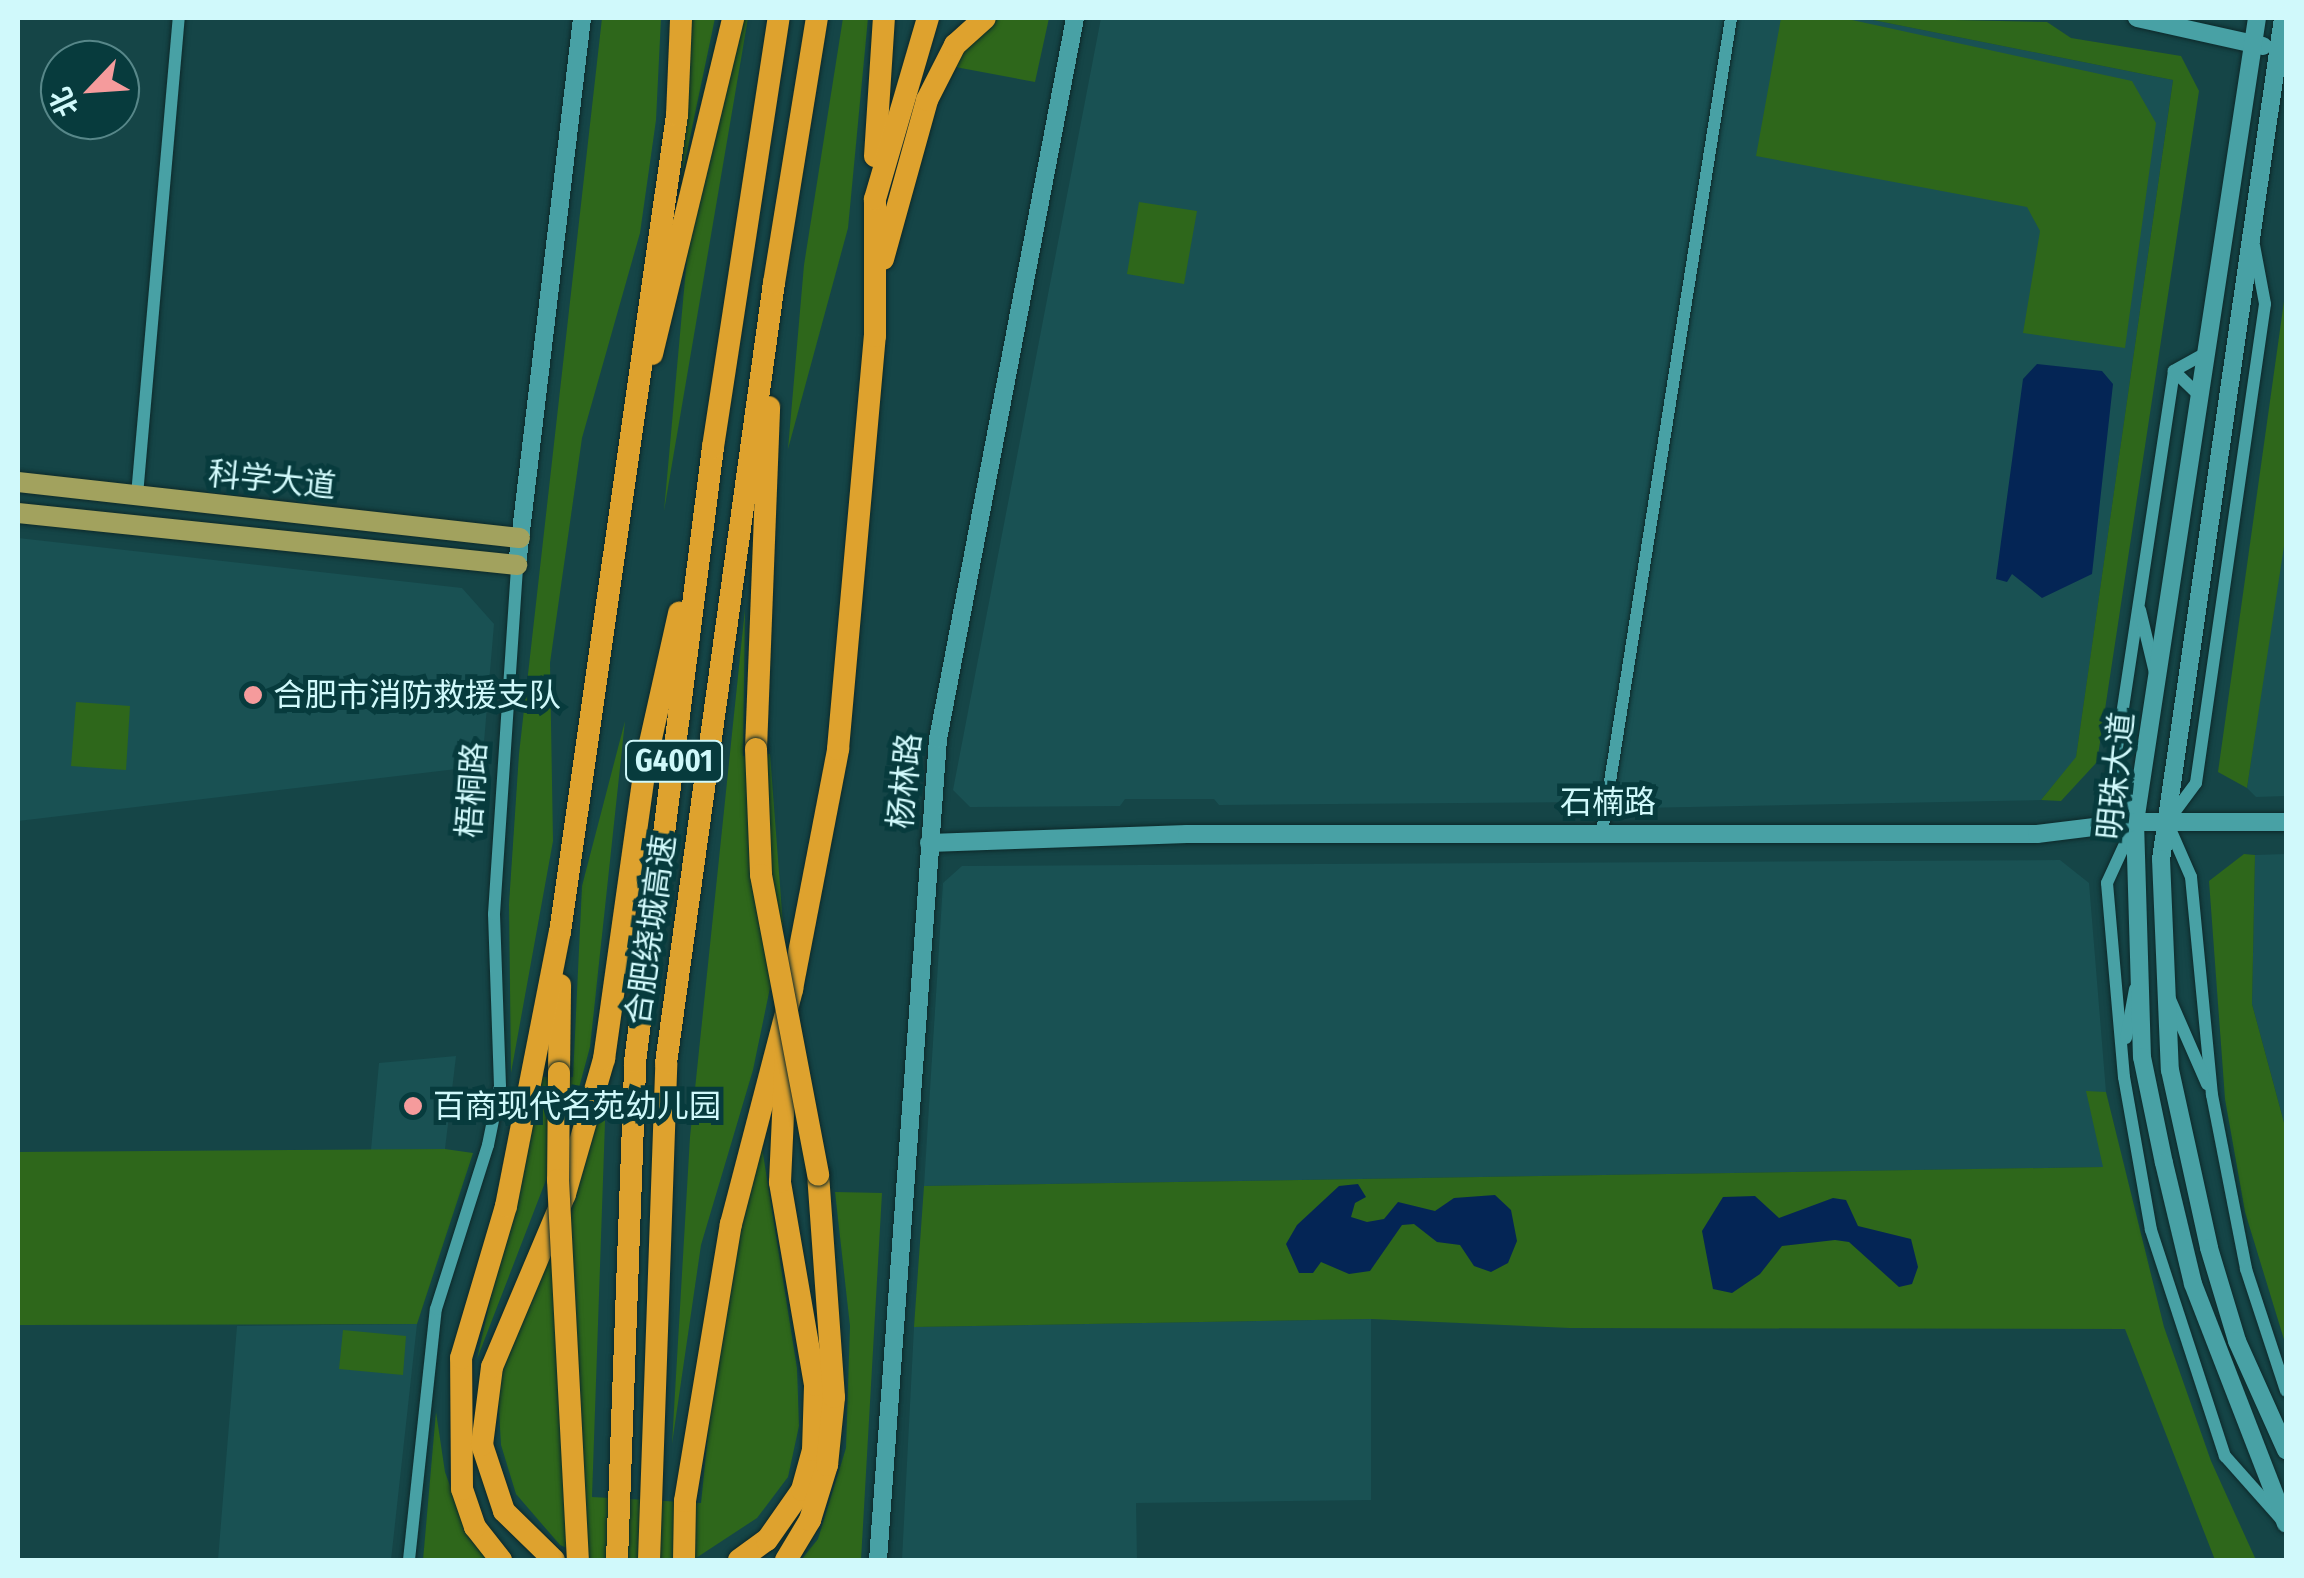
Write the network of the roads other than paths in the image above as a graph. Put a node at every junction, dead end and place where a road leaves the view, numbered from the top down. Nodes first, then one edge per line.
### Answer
1 (179, 18) edge
2 (582, 18) edge
3 (681, 18) edge
4 (733, 18) edge
5 (779, 18) edge
6 (817, 18) edge
7 (884, 18) edge
8 (928, 18) edge
9 (985, 18) edge
10 (1076, 18) edge
11 (1731, 18) edge
12 (2137, 18) edge
13 (2256, 18) edge
14 (2283, 18) edge
15 (2254, 42) junction
16 (2282, 53) edge
17 (875, 199) junction
18 (2252, 233) junction
19 (774, 283) junction
20 (874, 292) junction
21 (2206, 353) junction
22 (2174, 371) junction
23 (2200, 396) junction
24 (633, 412) junction
25 (18, 482) edge
26 (709, 483) junction
27 (137, 496) junction
28 (18, 513) edge
29 (520, 538) junction
30 (517, 565) junction
31 (2139, 602) junction
32 (2216, 613) junction
33 (2157, 679) junction
34 (2187, 682) junction
35 (2135, 822) junction
36 (2167, 822) junction
37 (2286, 822) edge
38 (1602, 832) junction
39 (929, 843) junction
40 (560, 932) junction
41 (2140, 956) junction
42 (792, 989) junction
43 (2167, 991) junction
44 (2122, 1059) junction
45 (2212, 1095) junction
46 (2286, 1391) edge
47 (2286, 1450) edge
48 (2286, 1525) edge
49 (409, 1560) edge
50 (500, 1560) edge
51 (554, 1560) edge
52 (578, 1560) edge
53 (617, 1560) edge
54 (649, 1560) edge
55 (684, 1560) edge
56 (739, 1560) edge
57 (786, 1560) edge
58 (878, 1560) edge

1 - 27 street
2 - 29 street, 梧桐路
3 - 24 highway
4 - 24 highway
5 - 26 highway, 合肥绕城高速 / G4001
6 - 19 highway, 合肥绕城高速 / G4001
7 - 17 highway
8 - 17 highway
9 - 20 highway
10 - 39 street, 杨林路
11 - 38 street
12 - 15 street
13 - 15 street, 明珠大道
14 - 16 street, 明珠大道
15 - 16 street
15 - 21 street, 明珠大道
16 - 18 street, 明珠大道
17 - 20 highway
18 - 32 street
18 - 34 street, 明珠大道
19 - 54 highway, 合肥绕城高速 / G4001
19 - 57 highway, bridge
20 - 42 highway
21 - 22 street
21 - 23 street, 明珠大道
22 - 23 street
22 - 31 street
23 - 33 street, 明珠大道
24 - 40 highway
25 - 27 main road, 科学大道
26 - 51 highway
26 - 53 highway, 合肥绕城高速 / G4001
27 - 29 main road, 科学大道
28 - 30 main road, 科学大道
29 - 30 street, 梧桐路
30 - 49 street, 梧桐路
31 - 33 street
31 - 35 street
32 - 34 street
32 - 36 street
33 - 35 street, 明珠大道
34 - 36 street, 明珠大道
35 - 36 street, 石楠路
35 - 38 street, 石楠路
35 - 41 street, 明珠大道
35 - 44 street
36 - 37 street, 石楠路
36 - 43 street, 明珠大道
36 - 45 street
38 - 39 street, 石楠路
39 - 58 street, 杨林路
40 - 50 highway
40 - 52 highway, bridge
41 - 44 street
41 - 48 street, 明珠大道
42 - 55 highway
42 - 56 highway
43 - 45 street
43 - 47 street, 明珠大道
44 - 48 street
45 - 46 street

